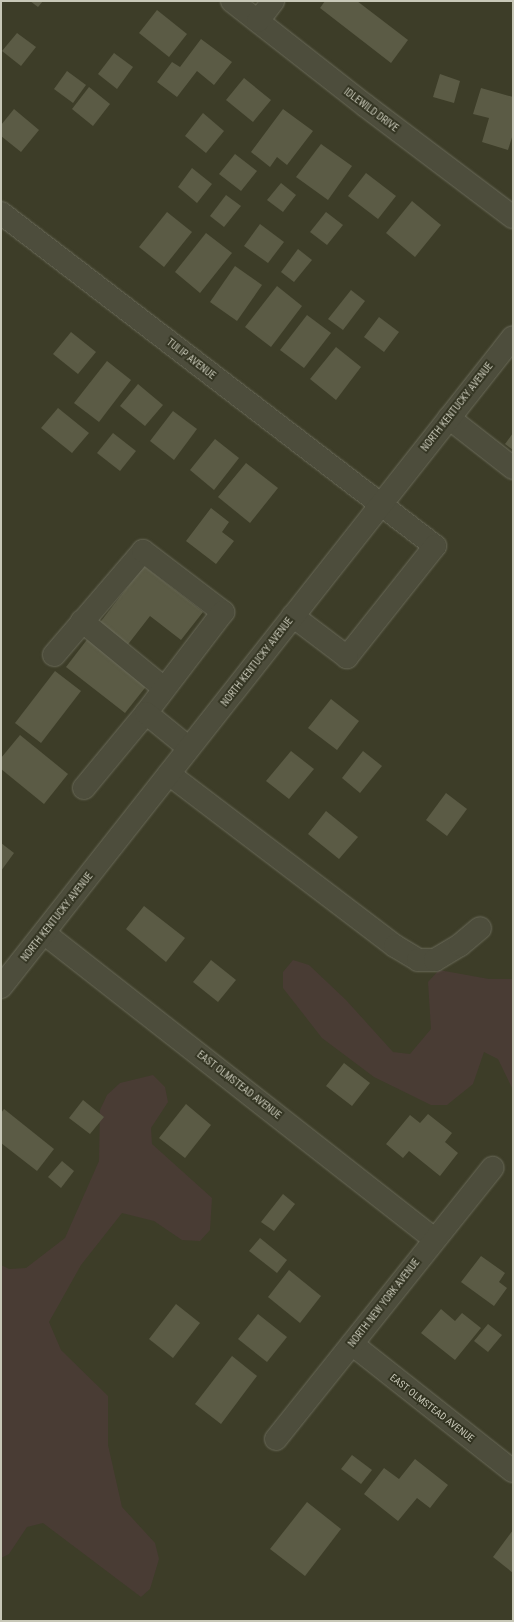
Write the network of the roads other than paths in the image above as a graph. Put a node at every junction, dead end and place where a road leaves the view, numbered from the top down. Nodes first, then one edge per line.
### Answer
1 (232, 1) edge
2 (273, 1) edge
3 (258, 21) junction
4 (1, 213) edge
5 (513, 216) edge
6 (513, 337) edge
7 (449, 418) junction
8 (513, 468) edge
9 (380, 506) junction
10 (293, 616) junction
11 (82, 621) junction
12 (54, 655) dead end
13 (164, 688) junction
14 (146, 713) junction
15 (189, 748) junction
16 (169, 774) junction
17 (84, 788) dead end
18 (480, 928) dead end
19 (44, 933) junction
20 (1, 987) edge
21 (492, 1168) dead end
22 (434, 1239) junction
23 (352, 1344) junction
24 (276, 1439) dead end
25 (513, 1471) edge

1 - 3 street, IDLEWILD DRIVE
2 - 3 street
3 - 5 street, IDLEWILD DRIVE
4 - 9 street, TULIP AVENUE
6 - 7 street, NORTH KENTUCKY AVENUE
7 - 8 street
7 - 9 street, NORTH KENTUCKY AVENUE
9 - 10 street, NORTH KENTUCKY AVENUE
9 - 10 street, TULIP AVENUE
10 - 15 street, NORTH KENTUCKY AVENUE
11 - 12 street
11 - 13 street
11 - 13 street
13 - 14 street
14 - 15 street
14 - 17 street
15 - 16 street, NORTH KENTUCKY AVENUE
16 - 18 street
16 - 19 street, NORTH KENTUCKY AVENUE
19 - 20 street, NORTH KENTUCKY AVENUE
19 - 22 street, EAST OLMSTEAD AVENUE
21 - 22 street, NORTH NEW YORK AVENUE
22 - 23 street, NORTH NEW YORK AVENUE
23 - 24 street, NORTH NEW YORK AVENUE
23 - 25 street, EAST OLMSTEAD AVENUE

